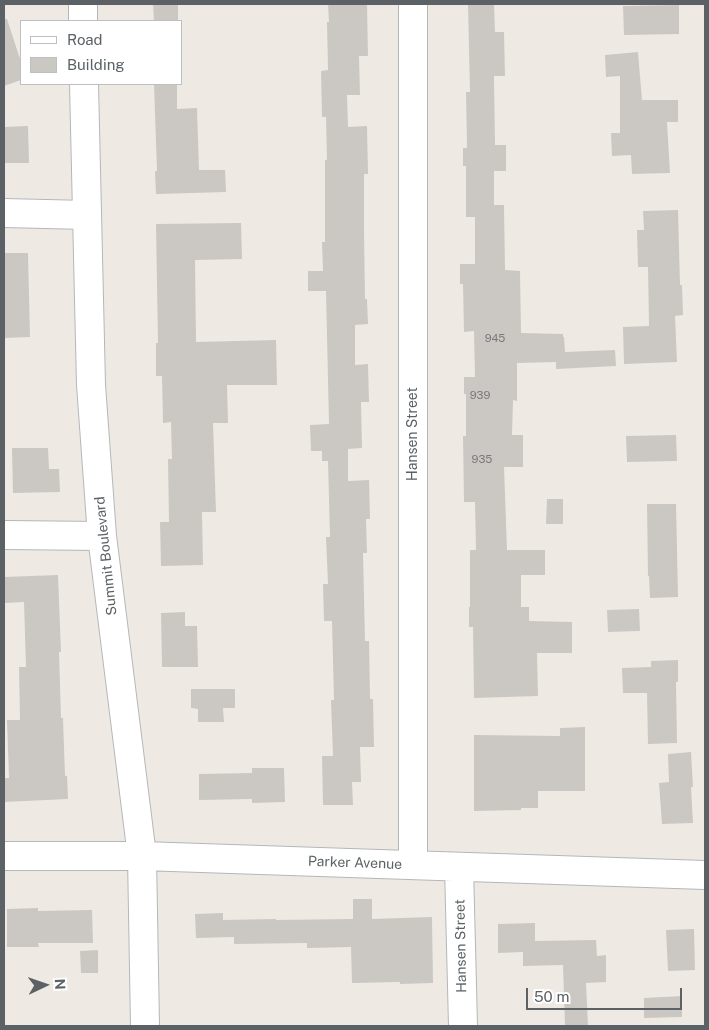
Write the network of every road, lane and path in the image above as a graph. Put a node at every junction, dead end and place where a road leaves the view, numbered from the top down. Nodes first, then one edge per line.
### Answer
1 (82, 4) edge
2 (413, 4) edge
3 (83, 20) edge
4 (84, 85) edge
5 (4, 213) edge
6 (87, 215) junction
7 (4, 534) edge
8 (102, 536) junction
9 (4, 856) edge
10 (142, 856) junction
11 (414, 865) junction
12 (460, 867) junction
13 (705, 875) edge
14 (146, 1026) edge
15 (463, 1026) edge

1 - 3 street
2 - 11 street, Hansen Street
4 - 6 street, Summit Boulevard
5 - 6 street
6 - 8 street, Summit Boulevard
7 - 8 street
8 - 10 street, Summit Boulevard
9 - 10 street, Parker Avenue
10 - 11 street, Parker Avenue
10 - 14 street, Summit Boulevard
11 - 12 street, Parker Avenue
12 - 13 street, Parker Avenue
12 - 15 street, Hansen Street

